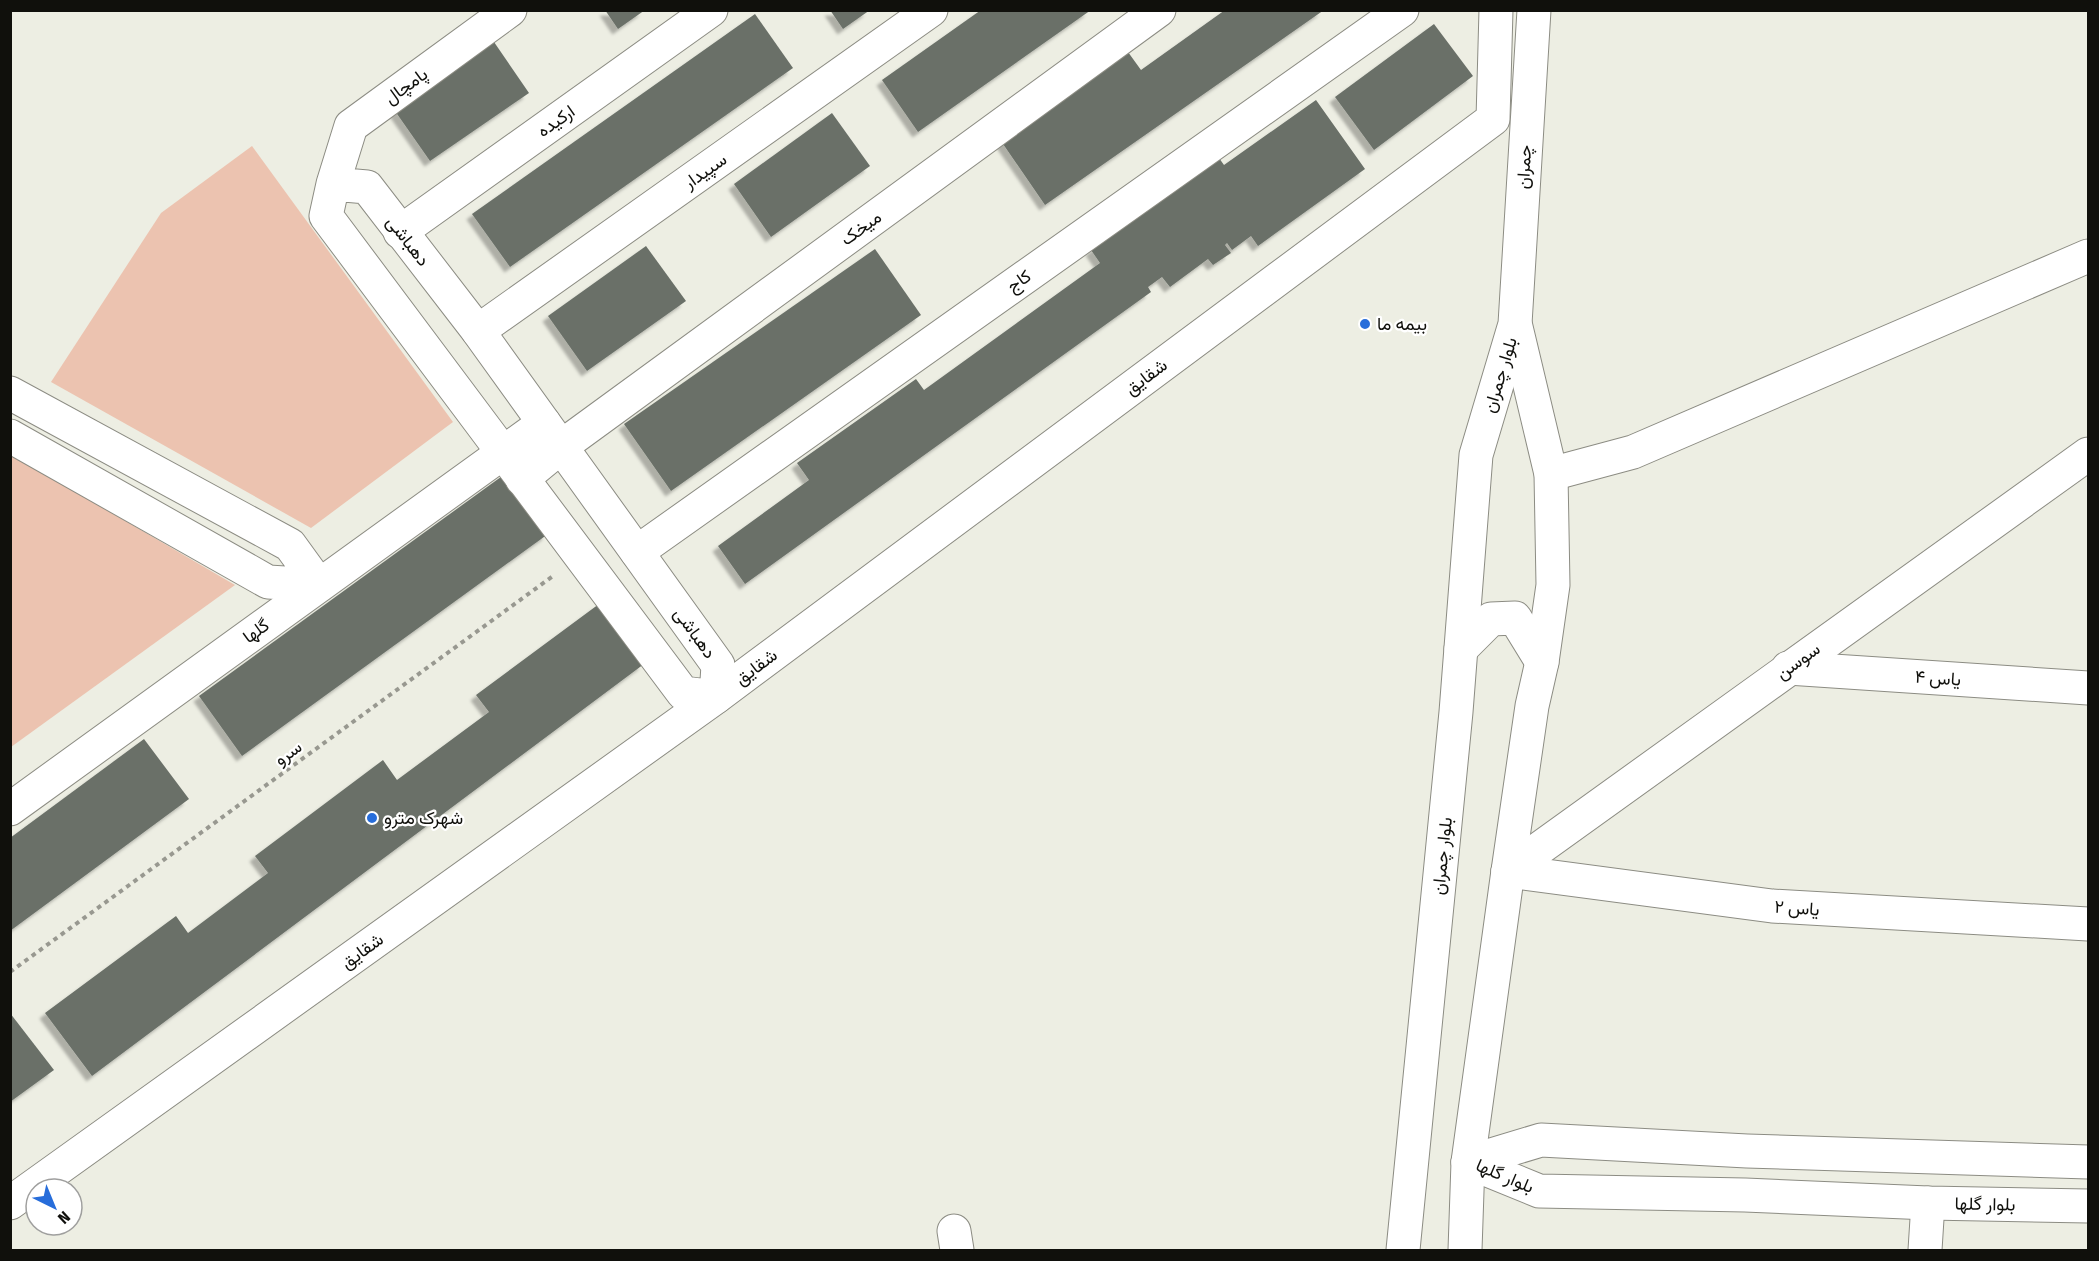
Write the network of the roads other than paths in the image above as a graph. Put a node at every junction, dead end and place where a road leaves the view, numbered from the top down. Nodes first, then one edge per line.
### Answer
1 (711, 10) edge
2 (931, 10) edge
3 (1159, 10) edge
4 (1402, 10) edge
5 (1496, 10) edge
6 (1533, 10) edge
7 (502, 12) edge
8 (333, 184) junction
9 (400, 232) junction
10 (2088, 256) edge
11 (1515, 324) junction
12 (478, 331) junction
13 (10, 393) edge
14 (553, 434) junction
15 (10, 436) edge
16 (503, 453) junction
17 (2088, 454) edge
18 (1551, 474) junction
19 (522, 479) junction
20 (637, 552) junction
21 (319, 585) junction
22 (1461, 649) junction
23 (1542, 662) junction
24 (1788, 668) junction
25 (2088, 688) edge
26 (716, 697) junction
27 (10, 809) edge
28 (1508, 871) junction
29 (2088, 924) edge
30 (1468, 1162) junction
31 (2088, 1162) edge
32 (10, 1203) edge
33 (1928, 1203) junction
34 (2088, 1206) edge
35 (1403, 1251) edge
36 (1465, 1251) edge
37 (1925, 1251) edge

1 - 9 street, ارکیده
2 - 12 street, سپیدار
3 - 14 street, میخک
4 - 20 street, کاج
5 - 26 street, شقایق
6 - 11 street, چمران
7 - 8 street, پامچال
8 - 9 street, دهباشی
8 - 16 street
9 - 12 street, دهباشی
10 - 18 street
11 - 18 street, بلوار چمران
11 - 22 street, بلوار چمران
12 - 14 street, دهباشی
13 - 21 street
14 - 16 street, گلها
14 - 19 street
14 - 20 street, دهباشی
15 - 21 street
16 - 19 street
16 - 21 street, گلها
17 - 24 street, سوسن
18 - 23 street, بلوار چمران
19 - 26 street
20 - 26 street, دهباشی
21 - 27 street, گلها
22 - 23 street
22 - 35 street, بلوار چمران
23 - 28 street, بلوار چمران
24 - 25 street, یاس ۴
24 - 28 street, سوسن
26 - 32 street, شقایق
28 - 29 street, یاس ۲
28 - 30 street, بلوار چمران
30 - 31 street, بلوار گلها
30 - 33 street, بلوار گلها
30 - 36 street, بلوار چمران
33 - 34 street, بلوار گلها
33 - 37 street

